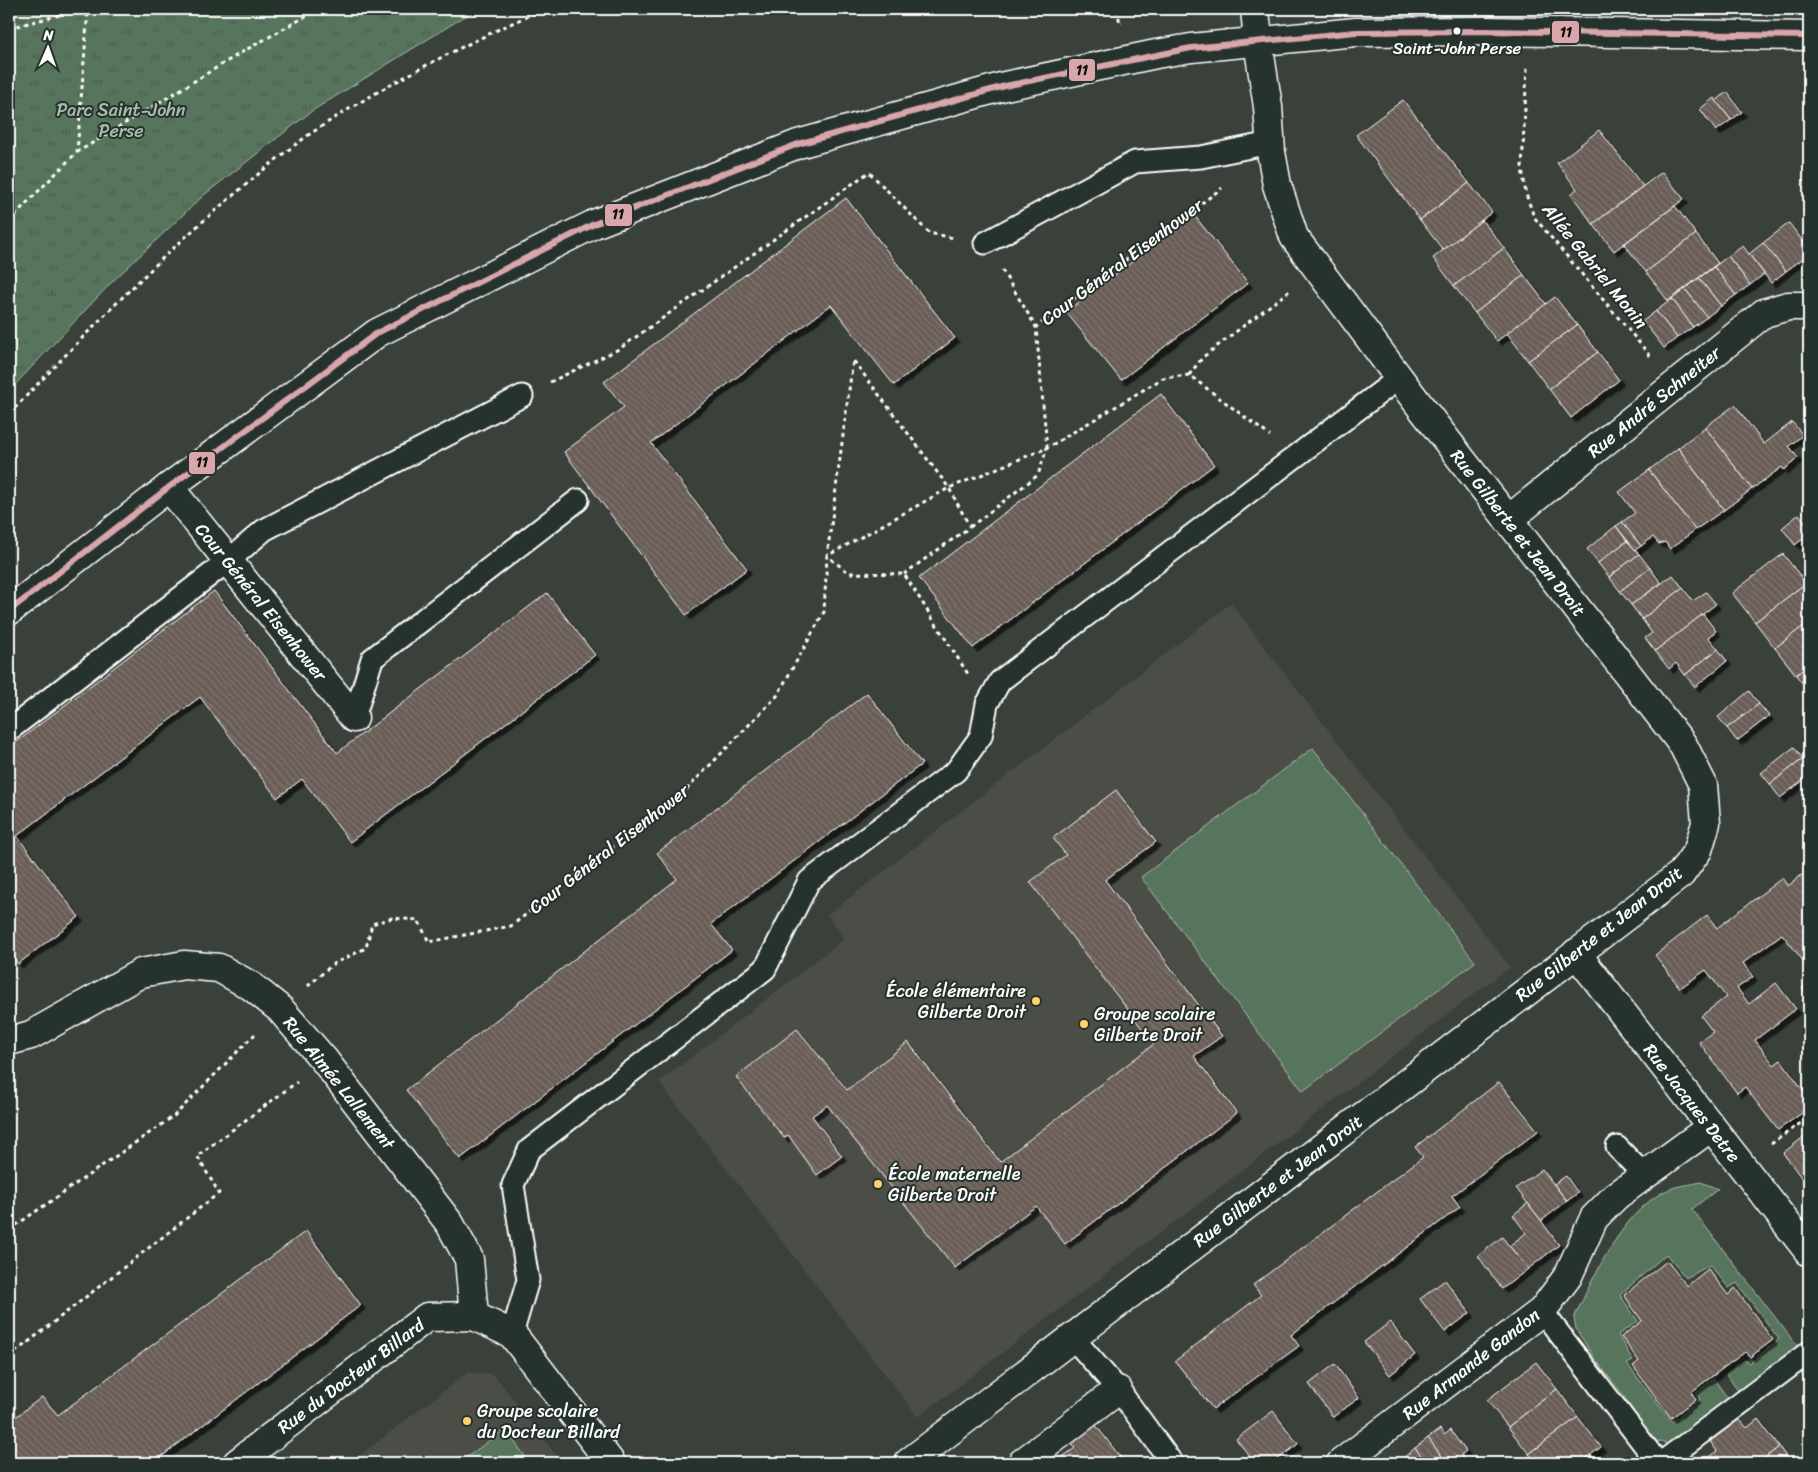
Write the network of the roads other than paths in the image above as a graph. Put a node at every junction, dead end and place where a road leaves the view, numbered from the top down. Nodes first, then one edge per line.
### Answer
1 (1255, 9) edge
2 (1809, 36) edge
3 (1258, 42) junction
4 (1270, 143) junction
5 (986, 243) dead end
6 (1809, 306) edge
7 (1399, 378) junction
8 (522, 396) road end
9 (169, 487) junction
10 (578, 500) dead end
11 (1508, 520) junction
12 (228, 560) junction
13 (9, 611) edge
14 (354, 718) joint
15 (9, 730) edge
16 (1576, 953) junction
17 (9, 1041) edge
18 (1711, 1127) junction
19 (1616, 1147) dead end
20 (1644, 1176) junction
21 (1809, 1252) edge
22 (1542, 1311) junction
23 (474, 1316) junction
24 (512, 1334) junction
25 (1072, 1338) junction
26 (1809, 1352) edge
27 (1118, 1390) junction
28 (238, 1463) edge
29 (611, 1463) edge
30 (908, 1463) edge
31 (1022, 1463) edge
32 (1172, 1463) edge
33 (1340, 1463) edge
34 (1659, 1463) edge

1 - 3 street, Rue Gilberte et Jean Droit
2 - 3 street
3 - 4 street, Rue Gilberte et Jean Droit
3 - 9 street
4 - 5 lane
4 - 7 street, Rue Gilberte et Jean Droit
6 - 11 street, Rue André Schneiter
7 - 11 street, Rue Gilberte et Jean Droit
7 - 24 lane
8 - 12 lane
9 - 12 street, Cour Général Eisenhower
9 - 13 street
10 - 14 lane
11 - 16 street, Rue Gilberte et Jean Droit
12 - 14 street, Cour Général Eisenhower
12 - 15 lane
16 - 18 street, Rue Jacques Detre
16 - 25 street, Rue Gilberte et Jean Droit
17 - 23 street, Rue Aimée Lallement
18 - 20 street, Rue Armande Gandon
18 - 21 street, Rue Jacques Detre
19 - 20 lane
20 - 22 street, Rue Armande Gandon
22 - 33 street, Rue Armande Gandon
22 - 34 lane
23 - 24 street
23 - 28 street, Rue du Docteur Billard
24 - 29 street
25 - 27 lane
25 - 30 street, Rue Gilberte et Jean Droit
26 - 34 lane
27 - 31 street
27 - 32 lane

